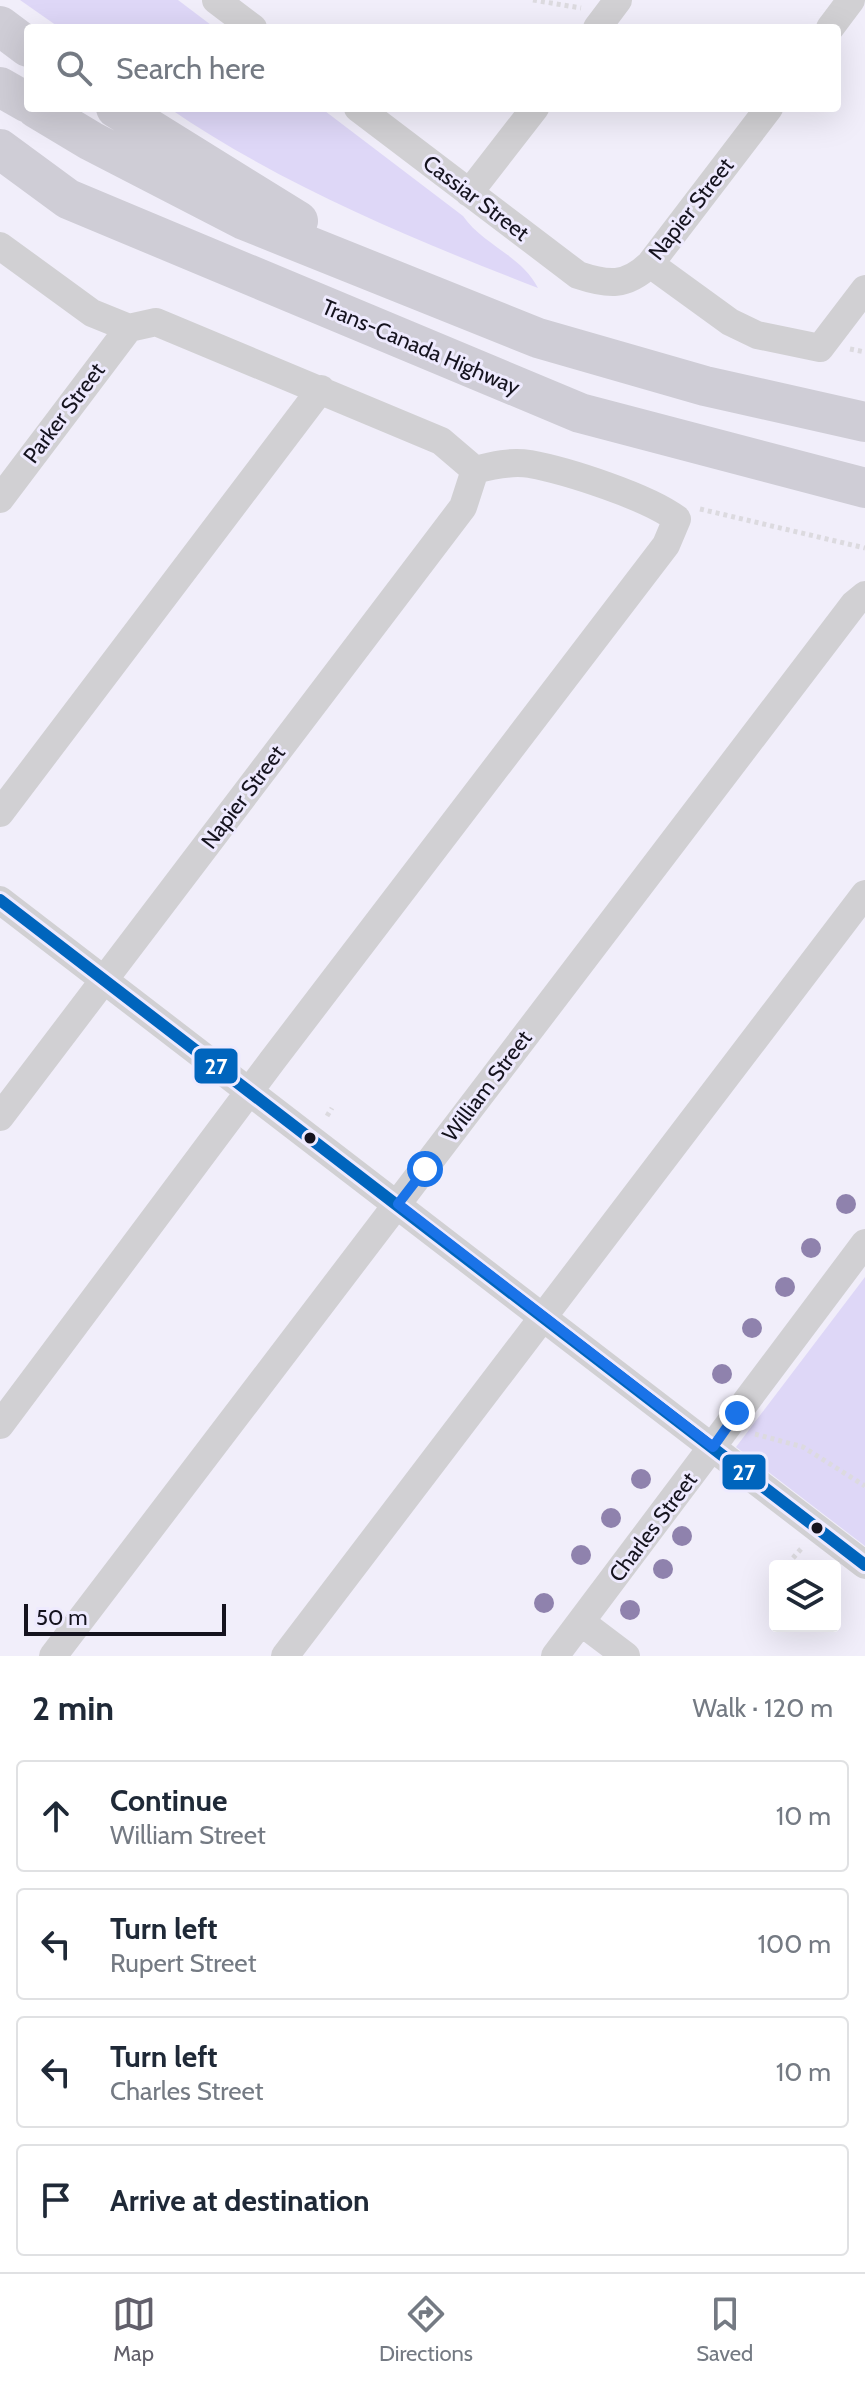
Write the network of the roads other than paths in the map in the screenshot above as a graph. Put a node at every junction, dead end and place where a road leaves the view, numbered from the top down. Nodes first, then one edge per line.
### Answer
1 (216, 0) edge
2 (851, 0) edge
3 (248, 24) edge
4 (833, 24) edge
5 (0, 26) edge
6 (24, 44) edge
7 (0, 87) edge
8 (24, 101) edge
9 (43, 112) edge
10 (123, 112) edge
11 (363, 112) edge
12 (532, 112) edge
13 (766, 112) edge
14 (0, 149) edge
15 (0, 178) edge
16 (469, 193) junction
17 (68, 199) junction
18 (0, 246) edge
19 (650, 264) junction
20 (598, 282) joint
21 (401, 283) junction
22 (865, 289) edge
23 (129, 328) junction
24 (321, 389) junction
25 (865, 422) edge
26 (475, 470) junction
27 (865, 488) edge
28 (0, 499) edge
29 (865, 595) edge
30 (0, 813) edge
31 (865, 894) edge
32 (0, 900) edge
33 (103, 981) junction
34 (249, 1091) junction
35 (0, 1117) edge
36 (398, 1204) junction
37 (865, 1243) edge
38 (543, 1318) junction
39 (0, 1425) edge
40 (713, 1447) junction
41 (865, 1565) edge
42 (581, 1622) junction
43 (53, 1656) edge
44 (285, 1656) edge
45 (555, 1656) edge
46 (626, 1656) edge

1 - 3 street
2 - 4 street
5 - 6 highway
7 - 8 highway
9 - 21 highway
10 - 21 highway
11 - 16 street, Cassiar Street
12 - 16 street
13 - 19 street, Napier Street
14 - 17 highway, Trans-Canada Highway
15 - 17 highway
16 - 20 street, Cassiar Street
17 - 27 highway, Trans-Canada Highway
18 - 23 street
19 - 20 street, Napier Street
19 - 22 street
21 - 25 highway
23 - 24 street
23 - 28 street, Parker Street
24 - 26 street
24 - 30 street
26 - 33 street, Napier Street
26 - 34 street
29 - 36 street, William Street
31 - 38 street
32 - 33 street
33 - 34 street
33 - 35 street, Napier Street
34 - 36 street
34 - 39 street
36 - 38 street
36 - 43 street, William Street
37 - 40 street, Charles Street
38 - 40 street
38 - 44 street
40 - 41 street
40 - 42 street, Charles Street
42 - 45 street, Charles Street
42 - 46 street

